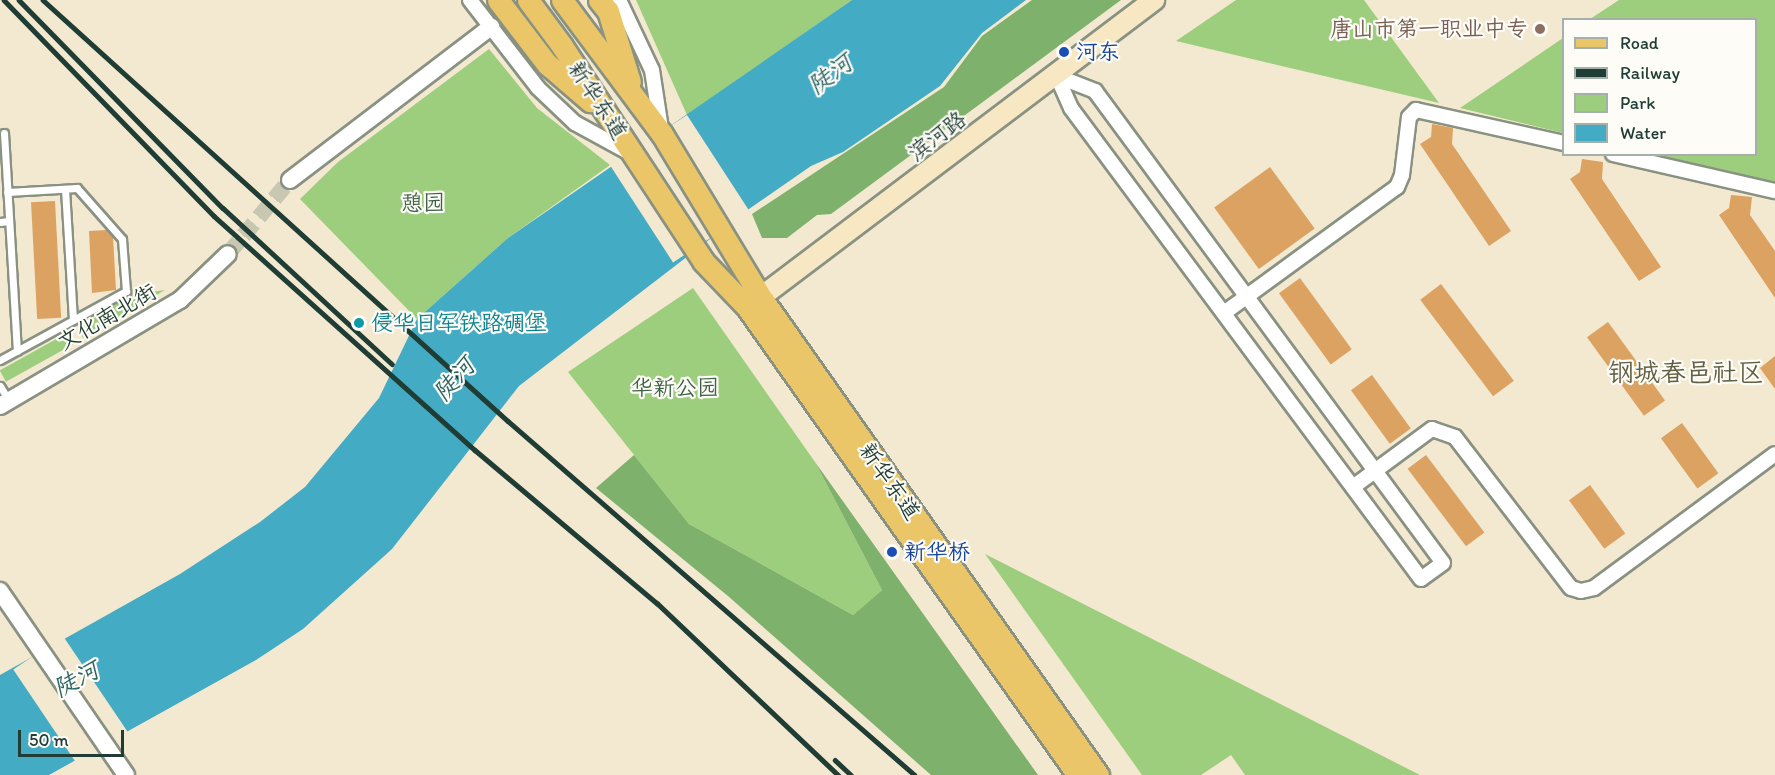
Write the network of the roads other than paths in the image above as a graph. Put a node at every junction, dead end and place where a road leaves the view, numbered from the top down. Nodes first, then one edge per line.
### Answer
1 (470, 0) edge
2 (498, 0) edge
3 (528, 0) edge
4 (562, 0) edge
5 (1154, 0) edge
6 (609, 4) edge
7 (490, 27) junction
8 (1057, 76) junction
9 (635, 97) junction
10 (610, 120) junction
11 (4, 133) dead end
12 (662, 134) junction
13 (1562, 143) edge
14 (634, 155) junction
15 (1622, 156) edge
16 (290, 180) tunnel mouth
17 (65, 189) junction
18 (1775, 191) edge
19 (7, 192) junction
20 (9, 221) junction
21 (0, 222) edge
22 (228, 254) tunnel mouth
23 (1247, 297) junction
24 (754, 303) junction
25 (1224, 313) junction
26 (73, 320) junction
27 (17, 351) junction
28 (0, 360) edge
29 (0, 386) edge
30 (4, 403) edge
31 (1775, 454) edge
32 (1375, 470) junction
33 (1353, 487) junction
34 (0, 591) edge
35 (126, 775) edge
36 (1078, 775) edge
37 (1098, 775) edge

1 - 7 street
2 - 10 main road
3 - 10 main road, 新华东道
4 - 9 main road, 新华东道
5 - 8 main road, 滨河路
6 - 9 main road
6 - 12 street
7 - 14 street
7 - 16 street
8 - 23 street
8 - 24 main road, 滨河路
8 - 25 street
9 - 12 main road, 新华东道
10 - 14 main road, 新华东道
11 - 19 lane
12 - 24 main road, 新华东道
13 - 23 street
14 - 24 main road, 新华东道
15 - 18 street
17 - 19 lane
17 - 26 lane
17 - 26 lane
19 - 20 lane
20 - 21 lane
20 - 27 lane
22 - 30 street, 文化南北街
23 - 25 street
23 - 32 street
24 - 36 main road, 新华东道
24 - 37 main road, 新华东道
25 - 33 street
26 - 27 lane
27 - 28 lane
29 - 30 lane
31 - 32 street
32 - 33 street
32 - 33 street
34 - 35 street

